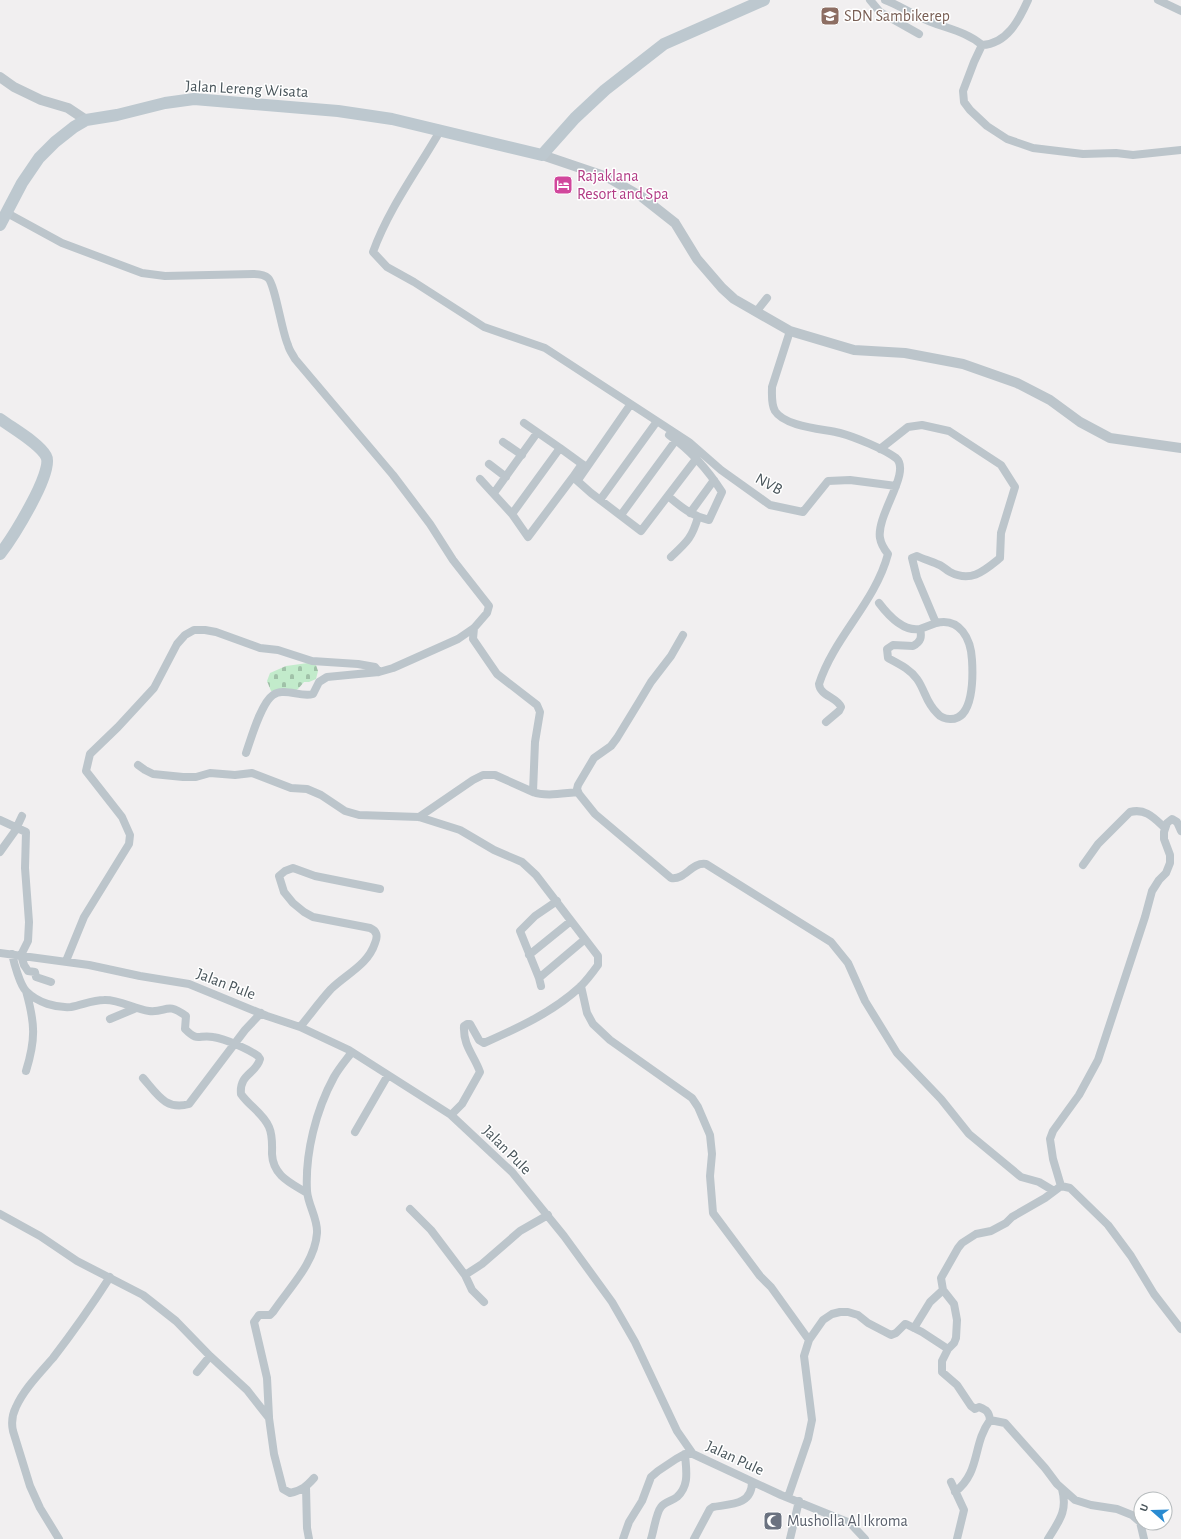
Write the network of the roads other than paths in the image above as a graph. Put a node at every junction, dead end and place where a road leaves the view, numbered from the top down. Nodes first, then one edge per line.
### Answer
1 (764, 0) edge
2 (870, 0) edge
3 (885, 0) edge
4 (1028, 0) edge
5 (1158, 0) edge
6 (1181, 11) edge
7 (919, 34) dead end
8 (982, 45) junction
9 (0, 77) edge
10 (86, 120) junction
11 (440, 131) junction
12 (1181, 150) edge
13 (542, 155) junction
14 (7, 213) junction
15 (0, 226) edge
16 (767, 298) dead end
17 (756, 312) junction
18 (790, 331) junction
19 (616, 395) junction
20 (628, 408) junction
21 (0, 419) edge
22 (524, 424) dead end
23 (654, 424) junction
24 (537, 433) junction
25 (676, 440) junction
26 (503, 442) dead end
27 (560, 448) junction
28 (1181, 448) edge
29 (880, 449) junction
30 (522, 455) junction
31 (696, 459) junction
32 (489, 464) dead end
33 (585, 466) junction
34 (506, 477) junction
35 (480, 479) dead end
36 (575, 479) junction
37 (714, 480) junction
38 (896, 486) junction
39 (494, 493) junction
40 (668, 496) junction
41 (600, 500) junction
42 (690, 513) junction
43 (512, 514) junction
44 (621, 515) junction
45 (698, 517) junction
46 (1, 551) edge
47 (671, 557) dead end
48 (879, 603) dead end
49 (936, 624) junction
50 (474, 628) junction
51 (920, 629) junction
52 (683, 635) dead end
53 (378, 672) junction
54 (826, 722) dead end
55 (246, 754) dead end
56 (138, 765) dead end
57 (533, 792) junction
58 (578, 792) junction
59 (22, 816) dead end
60 (419, 818) junction
61 (0, 820) edge
62 (17, 828) junction
63 (1165, 828) junction
64 (1181, 831) edge
65 (0, 852) edge
66 (1083, 864) dead end
67 (380, 889) dead end
68 (557, 901) junction
69 (571, 922) junction
70 (584, 940) junction
71 (0, 953) edge
72 (12, 954) junction
73 (21, 955) junction
74 (529, 955) junction
75 (66, 962) junction
76 (51, 982) dead end
77 (581, 986) junction
78 (26, 991) junction
79 (134, 1009) junction
80 (261, 1013) junction
81 (110, 1019) dead end
82 (300, 1027) junction
83 (235, 1045) junction
84 (352, 1052) junction
85 (26, 1070) dead end
86 (388, 1075) junction
87 (143, 1078) dead end
88 (451, 1115) junction
89 (355, 1132) dead end
90 (1061, 1186) junction
91 (1054, 1191) junction
92 (307, 1194) junction
93 (410, 1209) dead end
94 (0, 1214) edge
95 (548, 1215) junction
96 (465, 1275) junction
97 (110, 1277) junction
98 (943, 1290) junction
99 (484, 1302) dead end
100 (914, 1328) junction
101 (1181, 1329) edge
102 (809, 1340) junction
103 (948, 1349) junction
104 (210, 1356) junction
105 (198, 1372) dead end
106 (269, 1418) junction
107 (990, 1420) junction
108 (689, 1454) junction
109 (314, 1478) dead end
110 (752, 1482) junction
111 (951, 1482) dead end
112 (306, 1487) junction
113 (1062, 1489) junction
114 (955, 1492) junction
115 (788, 1497) junction
116 (799, 1501) junction
117 (59, 1539) edge
118 (309, 1539) edge
119 (623, 1539) edge
120 (651, 1539) edge
121 (694, 1539) edge
122 (790, 1539) edge
123 (865, 1539) edge
124 (957, 1539) edge
125 (1048, 1539) edge
126 (1144, 1539) edge

1 - 13 main road
2 - 7 street
3 - 8 street
4 - 8 street
5 - 6 street
8 - 12 street
9 - 10 street
10 - 11 main road, Jalan Lereng Wisata
10 - 14 main road, Jalan Lereng Wisata
11 - 13 main road, Jalan Lereng Wisata
11 - 19 street
13 - 17 street
14 - 15 main road, Jalan Lereng Wisata
14 - 50 street
16 - 17 street
17 - 18 street
18 - 28 street
18 - 29 street
19 - 20 street
19 - 38 street, NVB
20 - 23 street
20 - 33 street
21 - 46 main road
22 - 24 street
23 - 25 street
23 - 41 street
24 - 27 street
24 - 30 street
25 - 31 street
25 - 44 street
26 - 30 street
27 - 33 street
27 - 43 street
29 - 38 street
29 - 49 street
30 - 34 street
31 - 37 street
31 - 40 street
32 - 34 street
33 - 36 street
34 - 39 street
35 - 39 street
36 - 41 street
36 - 43 street
37 - 42 street
37 - 45 street
38 - 54 street
39 - 43 street
40 - 42 street
40 - 44 street
41 - 44 street
42 - 45 street
45 - 47 street
48 - 51 street
49 - 51 street
49 - 51 street
50 - 53 street
50 - 57 street
52 - 58 street
53 - 55 street
53 - 75 street
56 - 60 street
57 - 58 street
57 - 60 street
58 - 91 street
59 - 62 street
60 - 68 street
61 - 62 street
62 - 65 street
62 - 73 street
63 - 64 street
63 - 66 street
63 - 90 street
67 - 82 street
68 - 69 street
68 - 74 street
69 - 70 street
69 - 74 street
70 - 74 street
70 - 77 street
71 - 72 street, Jalan Pule
72 - 73 street, Jalan Pule
72 - 78 street
73 - 75 street, Jalan Pule
73 - 76 street
75 - 80 street, Jalan Pule
77 - 88 street
77 - 102 street
78 - 79 street
78 - 85 street
79 - 81 street
79 - 83 street
80 - 82 street, Jalan Pule
80 - 83 street
82 - 84 street, Jalan Pule
83 - 87 street
83 - 92 street
84 - 86 street, Jalan Pule
84 - 92 street
86 - 88 street, Jalan Pule
86 - 89 street
88 - 95 street, Jalan Pule
90 - 91 street
90 - 101 street
91 - 98 street
92 - 106 street
93 - 96 street
94 - 97 street
95 - 96 street
95 - 108 street, Jalan Pule
96 - 99 street
97 - 104 street
97 - 117 street
98 - 100 street
98 - 103 street
100 - 102 street
100 - 103 street
102 - 115 street
103 - 107 street
104 - 105 street
104 - 106 street
106 - 112 street
107 - 113 street
107 - 114 street
108 - 110 street, Jalan Pule
108 - 119 street
108 - 120 street
109 - 112 street
110 - 115 street, Jalan Pule
110 - 121 street
111 - 114 street
112 - 118 street
113 - 125 street
113 - 126 street
114 - 124 street
115 - 116 street, Jalan Pule
116 - 122 street
116 - 123 street, Jalan Pule

